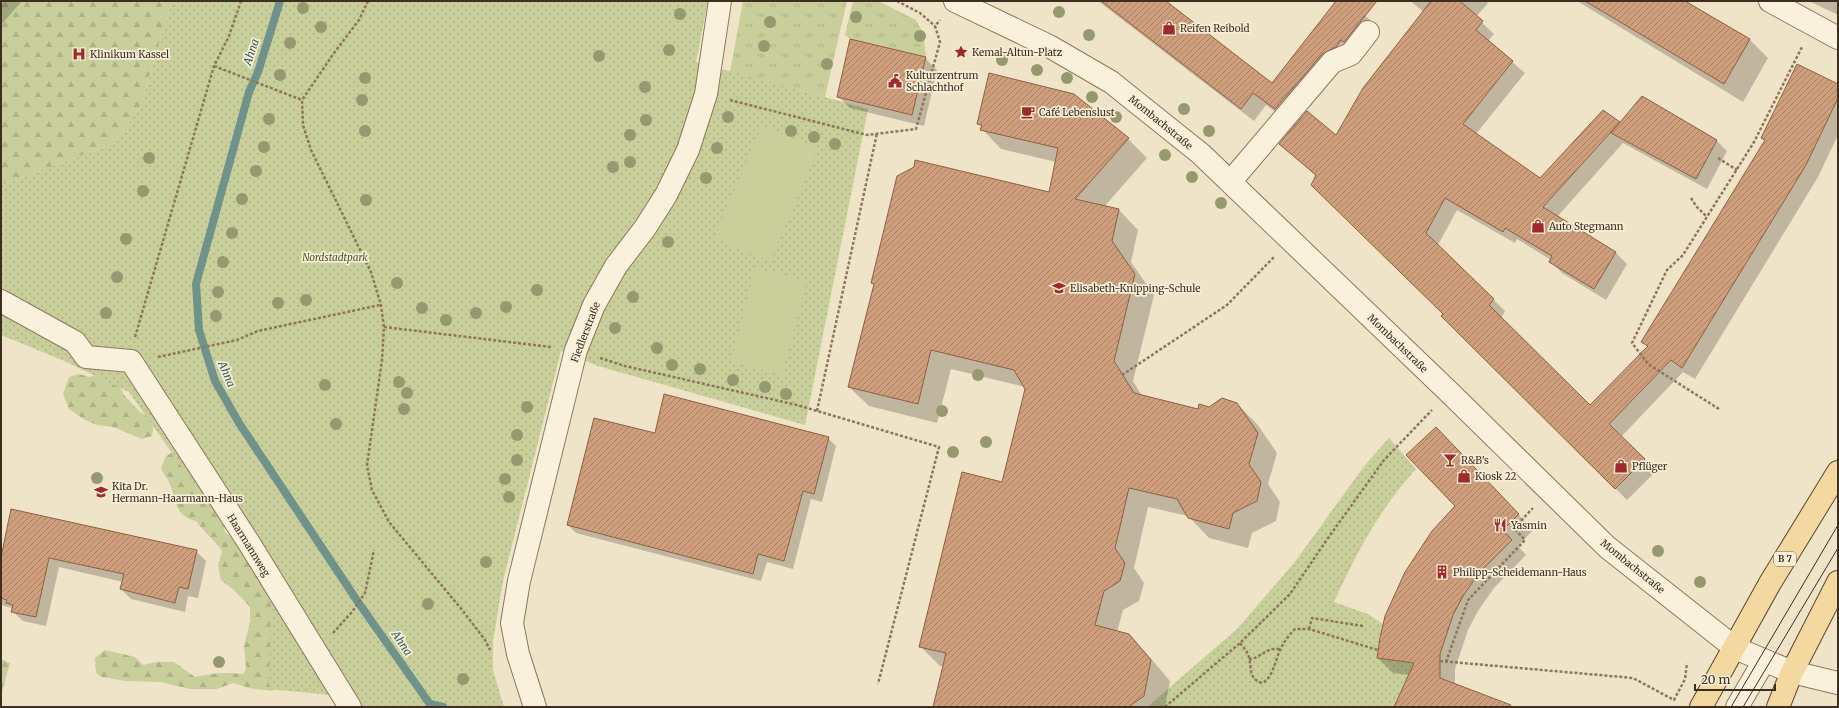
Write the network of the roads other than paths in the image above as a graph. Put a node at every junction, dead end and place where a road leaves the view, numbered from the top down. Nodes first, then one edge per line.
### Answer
1 (720, 1) edge
2 (957, 1) edge
3 (1770, 1) edge
4 (1368, 32) dead end
5 (1838, 38) edge
6 (1231, 181) junction
7 (1, 301) edge
8 (1838, 472) edge
9 (1838, 582) edge
10 (1735, 648) junction
11 (1764, 661) junction
12 (1792, 672) junction
13 (1838, 683) edge
14 (350, 707) edge
15 (535, 707) edge
16 (1701, 707) edge
17 (1736, 707) edge
18 (1778, 707) edge

1 - 15 street, Fiedlerstraße
2 - 6 street, Mombachstraße
3 - 5 street
4 - 6 street
6 - 10 street, Mombachstraße
7 - 14 street, Haarmannweg
8 - 10 main road, B 7
9 - 12 main road
10 - 11 street, Mombachstraße
10 - 16 main road, B 7
11 - 12 street, Mombachstraße
11 - 17 street
12 - 13 street, Mombachstraße
12 - 18 main road

